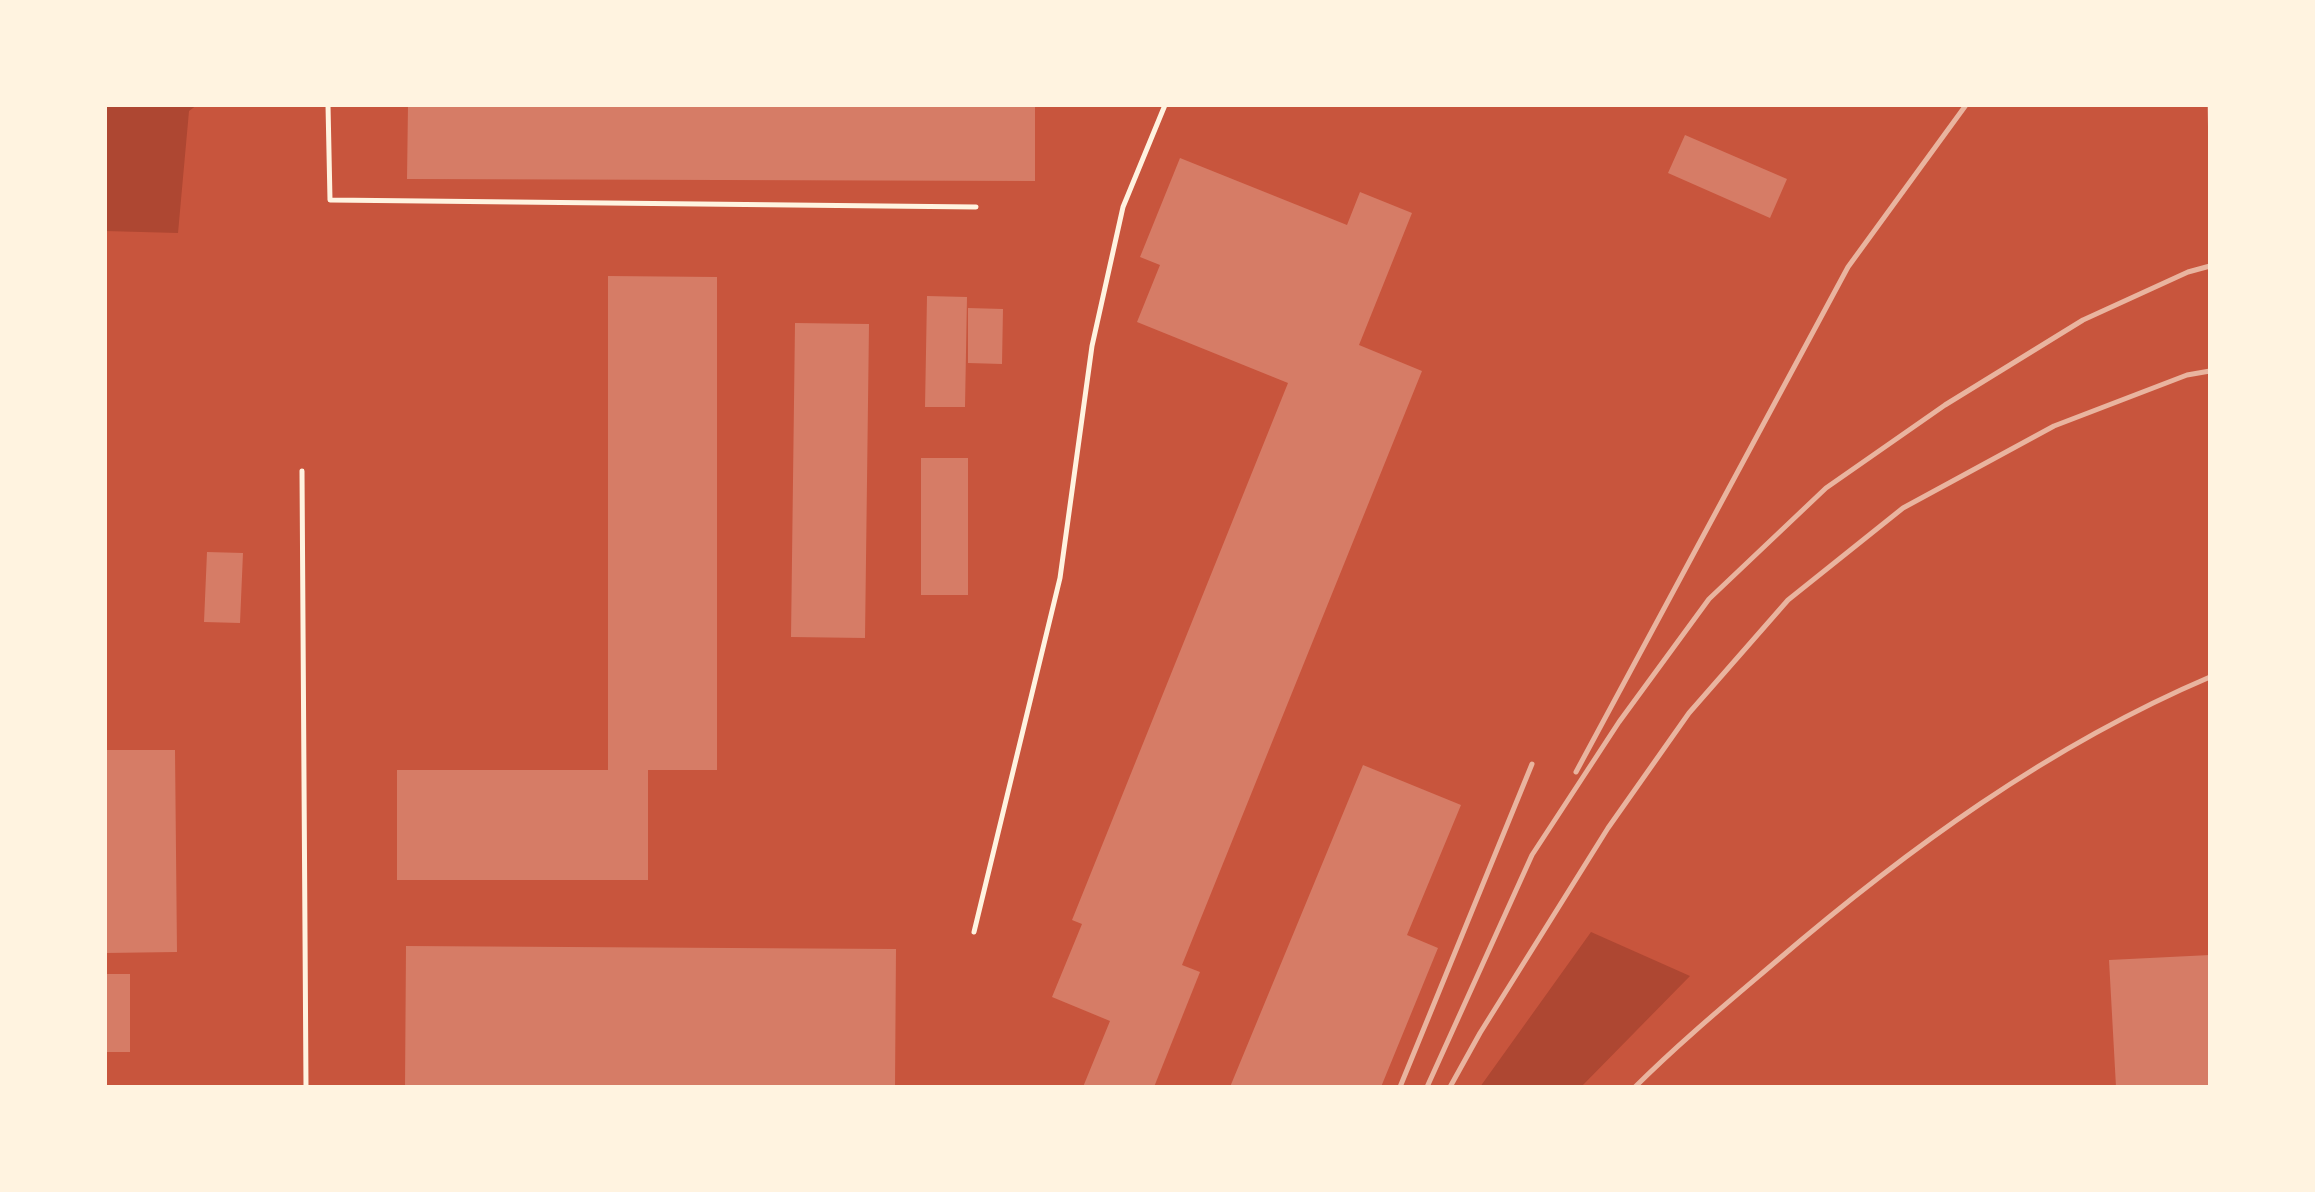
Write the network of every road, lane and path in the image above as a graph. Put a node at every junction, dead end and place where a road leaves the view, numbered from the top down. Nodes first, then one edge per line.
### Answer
1 (328, 105) edge
2 (1165, 105) edge
3 (976, 207) dead end
4 (302, 471) dead end
5 (974, 932) dead end
6 (306, 1087) edge

1 - 3 lane
2 - 5 lane
4 - 6 lane

